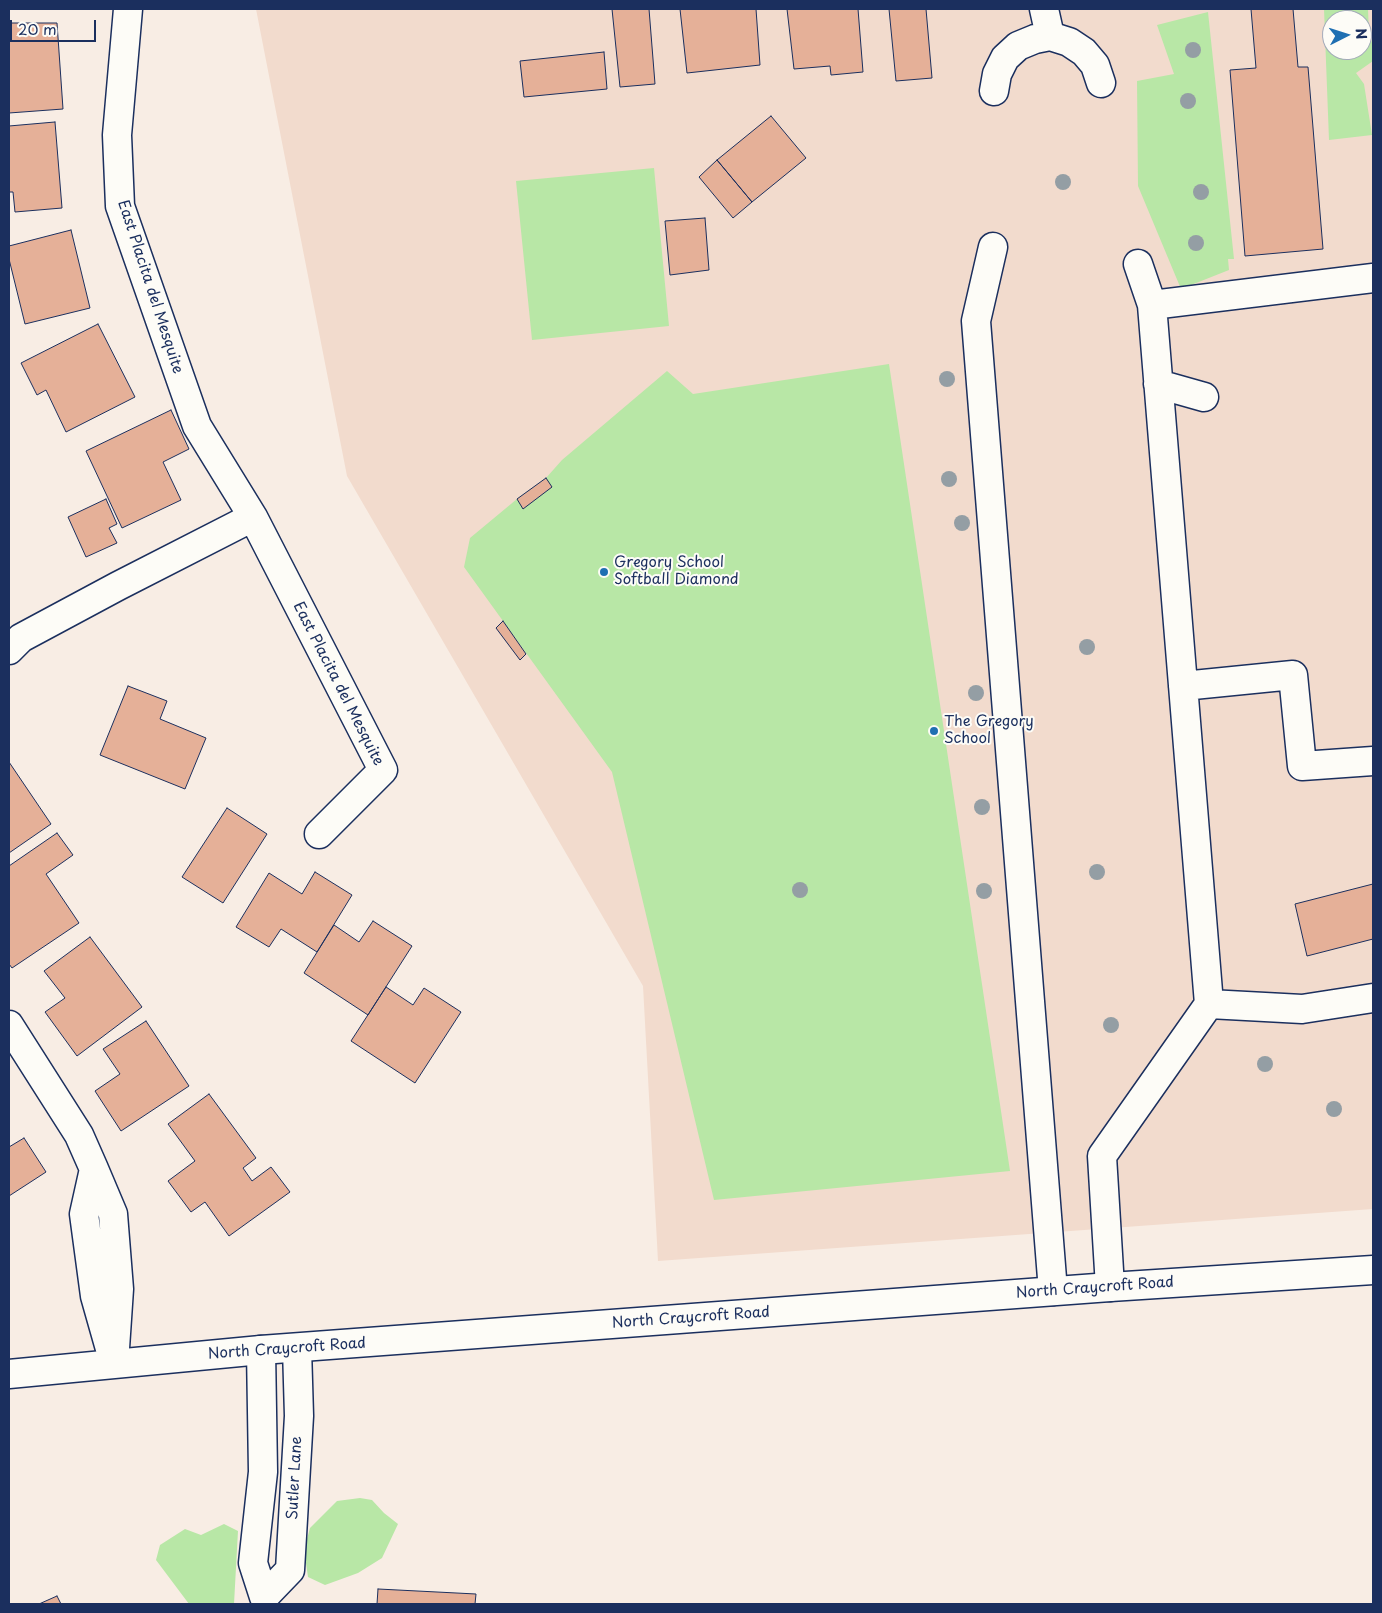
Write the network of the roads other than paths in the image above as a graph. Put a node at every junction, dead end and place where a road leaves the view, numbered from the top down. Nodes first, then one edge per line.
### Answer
1 (128, 9) edge
2 (1044, 9) edge
3 (1050, 36) junction
4 (1101, 82) dead end
5 (994, 91) dead end
6 (993, 247) dead end
7 (1138, 264) dead end
8 (1373, 278) edge
9 (1152, 305) junction
10 (1158, 384) junction
11 (1204, 397) dead end
12 (253, 518) junction
13 (9, 650) edge
14 (1183, 686) junction
15 (1373, 761) edge
16 (319, 834) dead end
17 (1373, 998) edge
18 (1209, 1004) junction
19 (9, 1025) edge
20 (1373, 1270) edge
21 (1110, 1287) junction
22 (1052, 1291) junction
23 (298, 1348) junction
24 (261, 1350) junction
25 (114, 1363) junction
26 (9, 1374) edge
27 (270, 1602) edge

1 - 12 street, East Placita del Mesquite
2 - 3 street
3 - 4 street
3 - 5 street
6 - 22 street
7 - 9 street
8 - 9 street
9 - 10 street
10 - 11 street
10 - 14 street
12 - 13 street
12 - 16 street, East Placita del Mesquite
14 - 15 street
14 - 18 street
17 - 18 street
18 - 21 street
19 - 25 street
20 - 21 street, North Craycroft Road
21 - 22 street, North Craycroft Road
22 - 23 street, North Craycroft Road
23 - 24 street, North Craycroft Road
23 - 27 street, Sutler Lane
24 - 25 street, North Craycroft Road
24 - 27 street, Sutler Lane
25 - 26 street, North Craycroft Road

